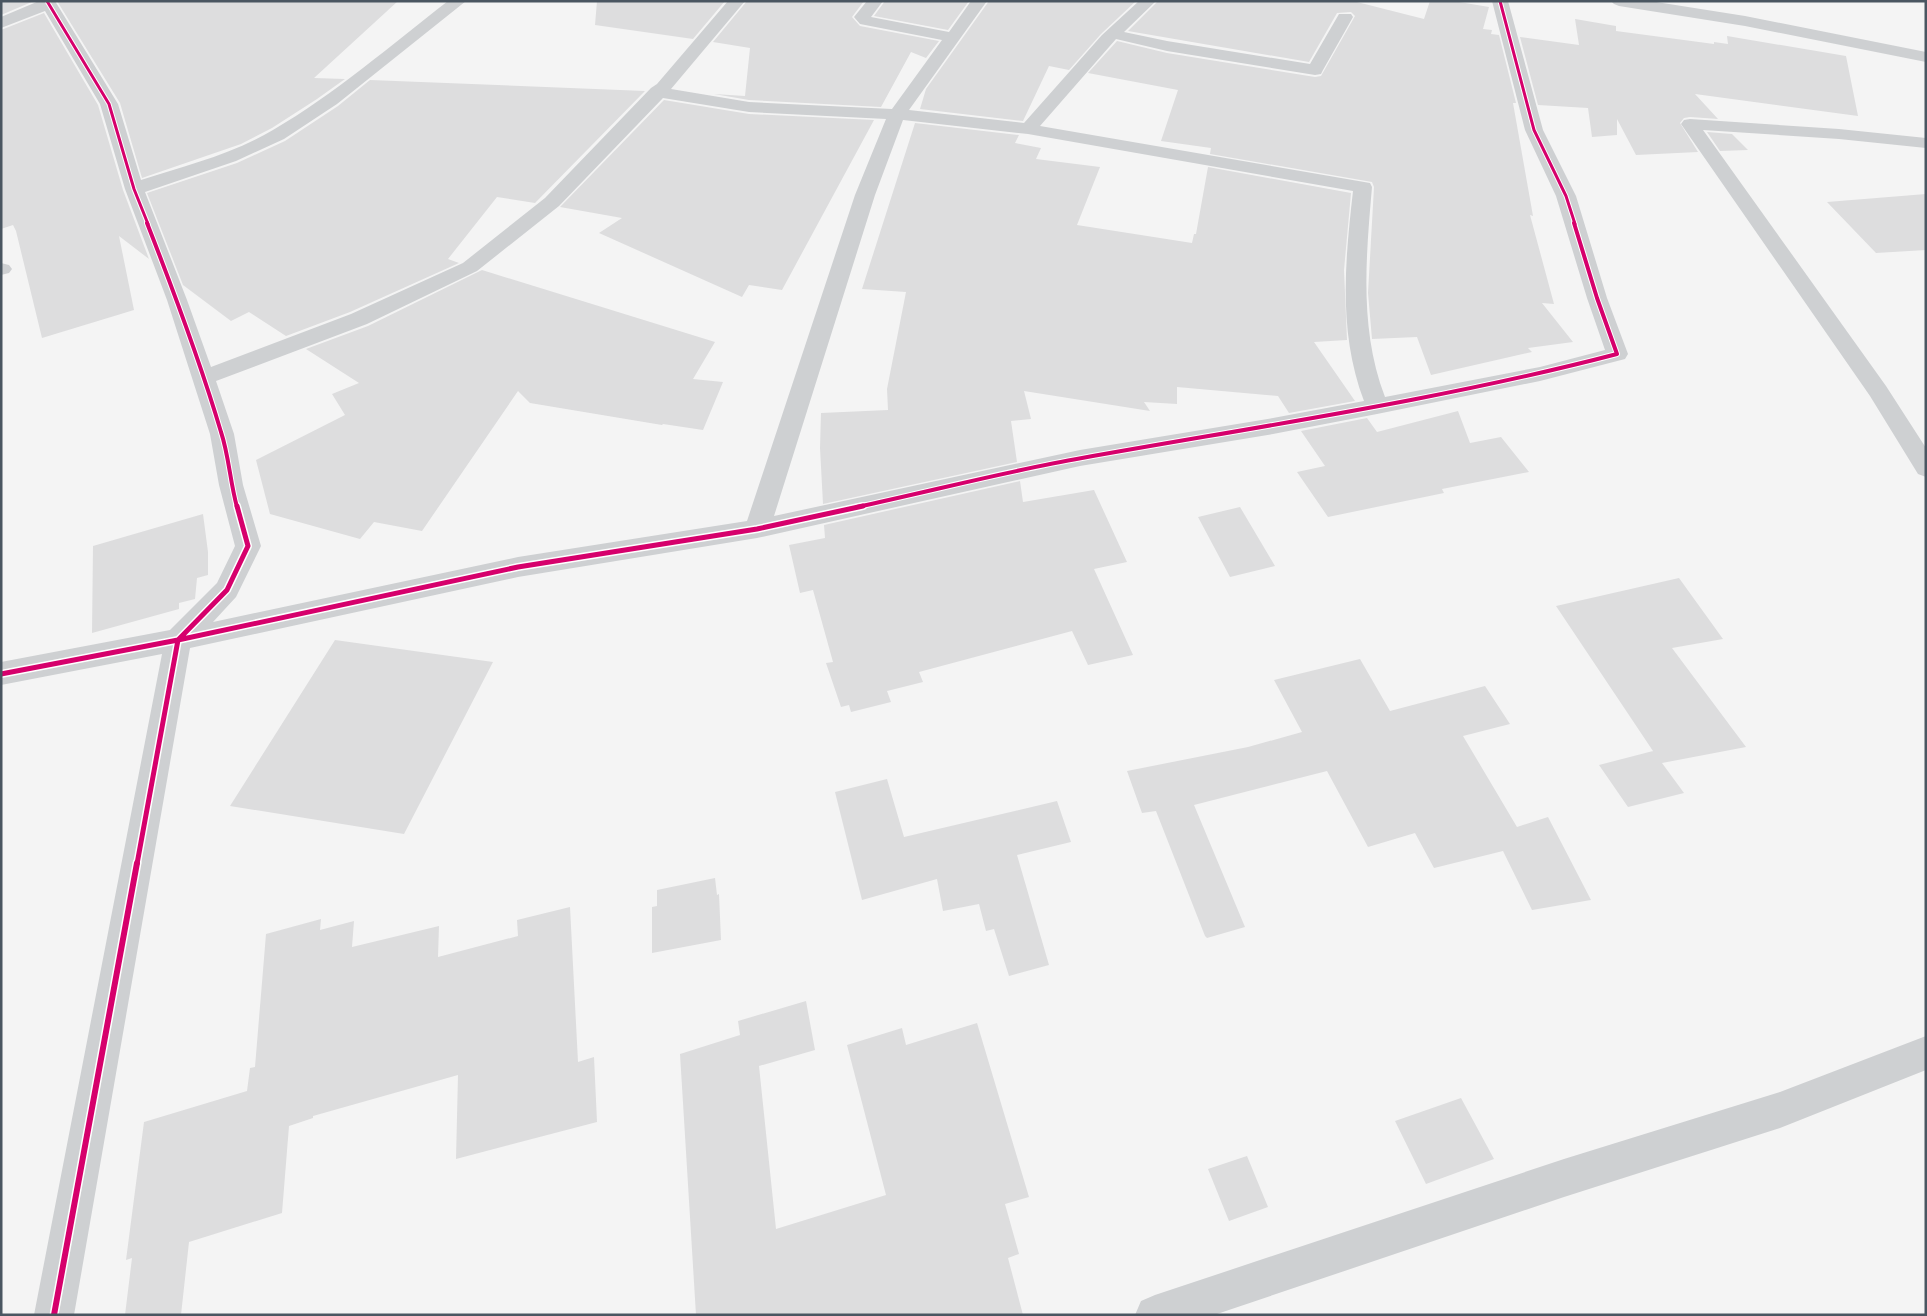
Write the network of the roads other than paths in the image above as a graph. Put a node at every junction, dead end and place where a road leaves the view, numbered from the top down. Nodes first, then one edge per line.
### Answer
1 (458, 1) edge
2 (737, 1) edge
3 (875, 1) edge
4 (979, 1) edge
5 (1148, 1) edge
6 (1500, 1) edge
7 (1619, 1) edge
8 (48, 3) edge
9 (1345, 17) dead end
10 (1, 23) edge
11 (1113, 34) junction
12 (952, 37) junction
13 (1926, 56) edge
14 (657, 92) junction
15 (897, 114) junction
16 (1028, 129) junction
17 (1926, 143) edge
18 (134, 188) junction
19 (203, 378) junction
20 (1377, 406) junction
21 (1926, 468) edge
22 (757, 529) junction
23 (178, 640) junction
24 (1, 674) edge
25 (1926, 1053) edge
26 (54, 1315) edge
27 (1155, 1315) edge

1 - 18 street
2 - 14 street
3 - 12 street
4 - 12 street
5 - 11 street
6 - 20 street
7 - 13 street
8 - 10 street
8 - 18 street
9 - 11 street
11 - 16 street
12 - 15 street
14 - 15 street
14 - 19 street
15 - 16 street
15 - 22 street
16 - 20 street
17 - 21 street
18 - 19 street
19 - 23 street
20 - 22 street
22 - 23 street
23 - 24 street
23 - 26 street
25 - 27 street

